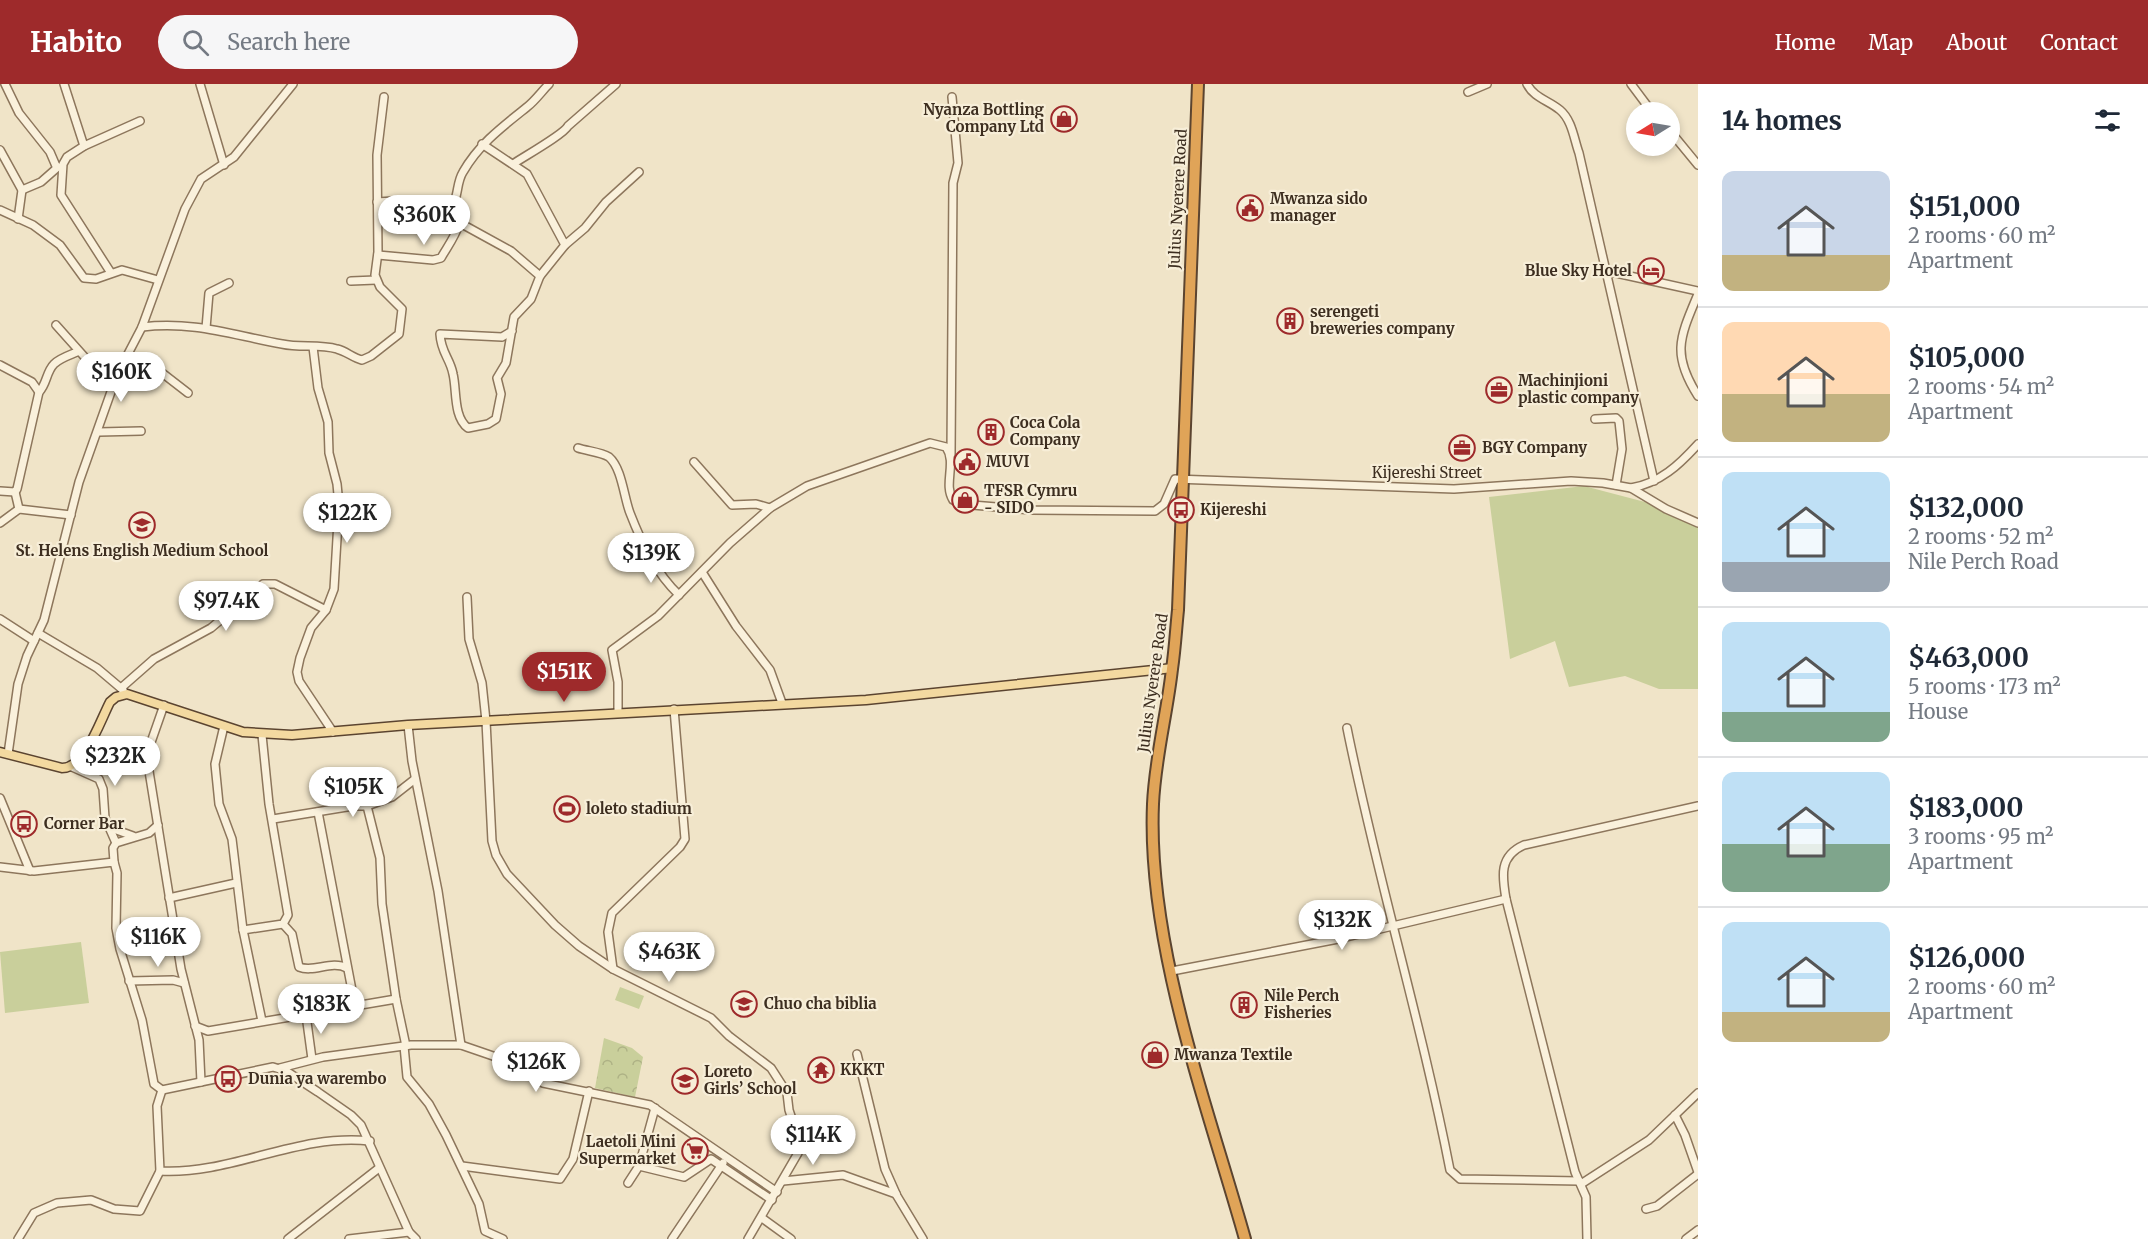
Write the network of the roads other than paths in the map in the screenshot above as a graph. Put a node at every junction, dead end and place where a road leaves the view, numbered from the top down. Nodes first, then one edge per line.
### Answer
1 (5, 84) edge
2 (64, 84) edge
3 (200, 84) edge
4 (293, 84) edge
5 (549, 84) edge
6 (616, 84) edge
7 (1198, 84) edge
8 (1487, 84) edge
9 (1527, 84) edge
10 (1631, 84) edge
11 (1468, 92) dead end
12 (384, 97) dead end
13 (952, 97) dead end
14 (1644, 102) edge
15 (140, 121) dead end
16 (1680, 143) edge
17 (482, 144) junction
18 (84, 146) junction
19 (0, 150) edge
20 (513, 164) junction
21 (224, 165) junction
22 (1698, 165) edge
23 (59, 168) junction
24 (639, 172) dead end
25 (22, 190) junction
26 (376, 202) junction
27 (452, 206) junction
28 (0, 210) edge
29 (18, 219) junction
30 (460, 223) junction
31 (565, 245) junction
32 (378, 255) junction
33 (1607, 271) junction
34 (111, 273) junction
35 (540, 276) junction
36 (158, 280) junction
37 (376, 280) junction
38 (351, 281) dead end
39 (229, 283) dead end
40 (1698, 292) edge
41 (56, 325) dead end
42 (142, 327) junction
43 (206, 328) junction
44 (512, 331) junction
45 (313, 347) junction
46 (77, 352) junction
47 (0, 365) edge
48 (119, 372) junction
49 (39, 392) junction
50 (188, 393) dead end
51 (1698, 396) edge
52 (1595, 419) dead end
53 (141, 431) dead end
54 (99, 432) junction
55 (1698, 444) edge
56 (578, 448) dead end
57 (951, 454) junction
58 (694, 462) dead end
59 (1183, 479) junction
60 (1654, 482) junction
61 (1616, 484) junction
62 (1631, 488) junction
63 (0, 491) edge
64 (15, 492) junction
65 (770, 508) junction
66 (19, 509) junction
67 (71, 515) junction
68 (0, 523) edge
69 (1698, 523) edge
70 (702, 572) junction
71 (679, 595) junction
72 (466, 597) dead end
73 (326, 610) junction
74 (0, 619) edge
75 (38, 633) junction
76 (34, 641) junction
77 (1173, 668) junction
78 (124, 691) junction
79 (782, 703) junction
80 (164, 705) junction
81 (674, 709) junction
82 (618, 713) junction
83 (486, 720) junction
84 (408, 725) junction
85 (224, 726) junction
86 (1347, 728) dead end
87 (333, 732) junction
88 (262, 735) junction
89 (4, 753) edge
90 (72, 767) junction
91 (416, 779) junction
92 (0, 798) edge
93 (367, 806) junction
94 (1698, 806) edge
95 (318, 812) junction
96 (273, 819) junction
97 (158, 825) junction
98 (111, 828) junction
99 (149, 833) junction
100 (134, 837) junction
101 (160, 841) junction
102 (116, 843) junction
103 (114, 862) junction
104 (0, 867) edge
105 (30, 871) junction
106 (236, 883) junction
107 (169, 898) junction
108 (1506, 899) junction
109 (283, 924) junction
110 (1391, 927) junction
111 (243, 930) junction
112 (347, 968) junction
113 (613, 969) junction
114 (1172, 971) junction
115 (129, 981) junction
116 (184, 983) junction
117 (396, 999) junction
118 (355, 1006) junction
119 (306, 1015) junction
120 (262, 1021) junction
121 (195, 1026) junction
122 (208, 1031) junction
123 (198, 1040) junction
124 (461, 1045) junction
125 (405, 1046) junction
126 (857, 1054) dead end
127 (312, 1059) junction
128 (280, 1068) junction
129 (201, 1082) junction
130 (162, 1090) junction
131 (589, 1092) junction
132 (1698, 1093) edge
133 (655, 1108) junction
134 (1675, 1115) junction
135 (370, 1141) junction
136 (728, 1156) junction
137 (722, 1164) junction
138 (462, 1166) junction
139 (639, 1166) junction
140 (379, 1168) junction
141 (160, 1171) junction
142 (1698, 1173) edge
143 (783, 1181) junction
144 (628, 1183) dead end
145 (1580, 1183) junction
146 (777, 1192) junction
147 (896, 1194) junction
148 (772, 1200) junction
149 (1646, 1209) dead end
150 (762, 1218) junction
151 (1698, 1230) edge
152 (409, 1232) junction
153 (18, 1239) edge
154 (288, 1239) edge
155 (349, 1239) edge
156 (416, 1239) edge
157 (503, 1239) edge
158 (672, 1239) edge
159 (748, 1239) edge
160 (791, 1239) edge
161 (923, 1239) edge
162 (1245, 1239) edge
163 (1587, 1239) edge
164 (1686, 1239) edge

1 - 23 street
2 - 18 street
3 - 21 street
4 - 21 street
5 - 17 street
6 - 20 street
7 - 59 highway, Julius Nyerere Road
8 - 11 street
9 - 33 street
10 - 14 street
12 - 26 street
13 - 57 street
15 - 18 street
16 - 22 street
17 - 20 street
17 - 27 street
18 - 23 street
19 - 25 street
20 - 31 street
21 - 36 street
23 - 25 street
23 - 34 street
24 - 31 street
25 - 29 street
26 - 27 street
26 - 32 street
27 - 30 street
28 - 29 street
29 - 34 street
30 - 32 street
30 - 35 street
31 - 35 street
32 - 37 street
33 - 40 street
33 - 60 street
34 - 36 street
35 - 44 street
36 - 42 street
37 - 38 street
37 - 45 street
39 - 43 street
40 - 51 street
41 - 46 street
42 - 43 street
42 - 48 street
43 - 45 street
44 - 44 street
45 - 73 street
46 - 48 street
46 - 49 street
47 - 49 street
48 - 50 street
48 - 54 street
49 - 64 street
52 - 61 street
53 - 54 street
54 - 67 street
55 - 60 street
56 - 71 street
57 - 59 street
57 - 65 street
58 - 65 street
59 - 61 street, Kijereshi Street
59 - 77 highway, Julius Nyerere Road
60 - 62 street
61 - 62 street, Kijereshi Street
62 - 69 street, Kijereshi Street
63 - 64 street
64 - 66 street
65 - 70 street
66 - 67 street
66 - 68 street
67 - 75 street
70 - 71 street
70 - 79 street
71 - 82 street
72 - 83 street
73 - 78 street
73 - 87 street
74 - 76 street
75 - 76 street
75 - 78 street
76 - 89 street
77 - 79 main road
77 - 114 highway, Julius Nyerere Road
78 - 80 main road
78 - 90 main road
79 - 81 main road
80 - 85 main road
80 - 97 street
81 - 82 main road
81 - 113 street
82 - 83 main road
83 - 84 main road
83 - 113 street
84 - 87 main road
84 - 91 street
85 - 88 main road
85 - 106 street
86 - 110 street
87 - 88 main road
88 - 96 street
89 - 90 main road
90 - 98 street
91 - 93 street
91 - 124 street
92 - 105 street
93 - 95 street
93 - 117 street
94 - 108 street
95 - 96 street
95 - 112 street
96 - 109 street
97 - 99 street
97 - 101 street
98 - 100 street
98 - 102 street
99 - 100 street
99 - 101 street
100 - 102 street
101 - 107 street
102 - 103 street
103 - 105 street
103 - 115 street
104 - 105 street
106 - 107 street
106 - 111 street
107 - 116 street
108 - 110 street
108 - 145 street
109 - 111 street
109 - 112 street
110 - 114 street
110 - 145 street
111 - 120 street
112 - 118 street
113 - 143 street
114 - 162 highway, Julius Nyerere Road
115 - 116 street
115 - 130 street
116 - 121 street
117 - 118 street
117 - 125 street
118 - 119 street
119 - 120 street
119 - 127 street
120 - 122 street
121 - 122 street
121 - 123 street
122 - 123 street
123 - 129 street
124 - 125 street
124 - 131 street
125 - 127 street
125 - 138 street
126 - 147 street
127 - 128 street
128 - 129 street
128 - 135 street
129 - 130 street
130 - 141 street
131 - 133 street
131 - 138 street
132 - 134 street
133 - 136 street
133 - 139 street
134 - 142 street
134 - 145 street
135 - 140 street
135 - 141 street
136 - 137 street
136 - 146 street
137 - 139 street
137 - 148 street
137 - 158 street
138 - 157 street
139 - 144 street
140 - 152 street
140 - 154 street
141 - 153 street
142 - 149 street
143 - 146 street
143 - 147 street
145 - 163 street
146 - 148 street
147 - 161 street
148 - 150 street
150 - 159 street
150 - 160 street
151 - 164 street
152 - 155 street
152 - 156 street

